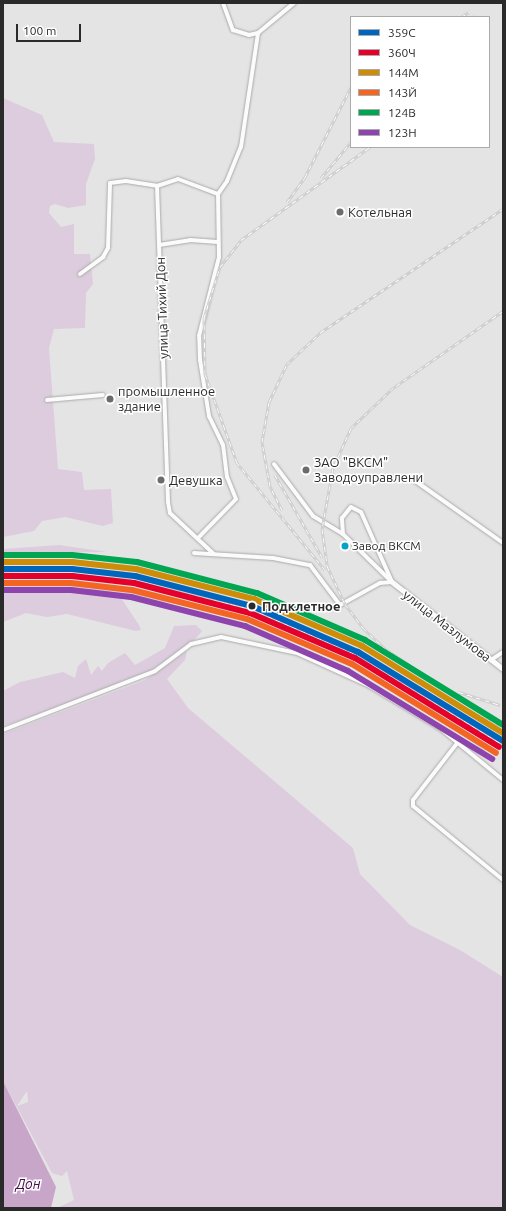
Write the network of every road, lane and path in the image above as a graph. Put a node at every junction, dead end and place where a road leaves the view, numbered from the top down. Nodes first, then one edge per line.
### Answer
1 (223, 3) edge
2 (294, 3) edge
3 (258, 33) junction
4 (157, 186) junction
5 (218, 194) junction
6 (218, 242) junction
7 (159, 245) junction
8 (80, 274) dead end
9 (103, 395) dead end
10 (47, 400) dead end
11 (274, 464) dead end
12 (414, 480) dead end
13 (342, 534) junction
14 (198, 538) junction
15 (503, 542) edge
16 (194, 553) dead end
17 (214, 554) junction
18 (392, 582) junction
19 (503, 652) edge
20 (490, 660) junction
21 (503, 669) edge
22 (3, 730) edge
23 (458, 742) junction
24 (503, 780) edge
25 (503, 880) edge

1 - 3 street
2 - 3 street
3 - 5 street
4 - 5 street
4 - 7 street, улица Тихий Дон
4 - 8 street
5 - 6 street
6 - 7 street
6 - 14 street
7 - 14 street, улица Тихий Дон
9 - 10 street
11 - 13 street
12 - 15 street
13 - 18 street
13 - 18 street
14 - 17 street, улица Тихий Дон
16 - 17 street
17 - 18 street
18 - 20 street, улица Мазлумова
19 - 20 street
20 - 21 street, улица Мазлумова
22 - 23 street
23 - 24 street
23 - 25 street

